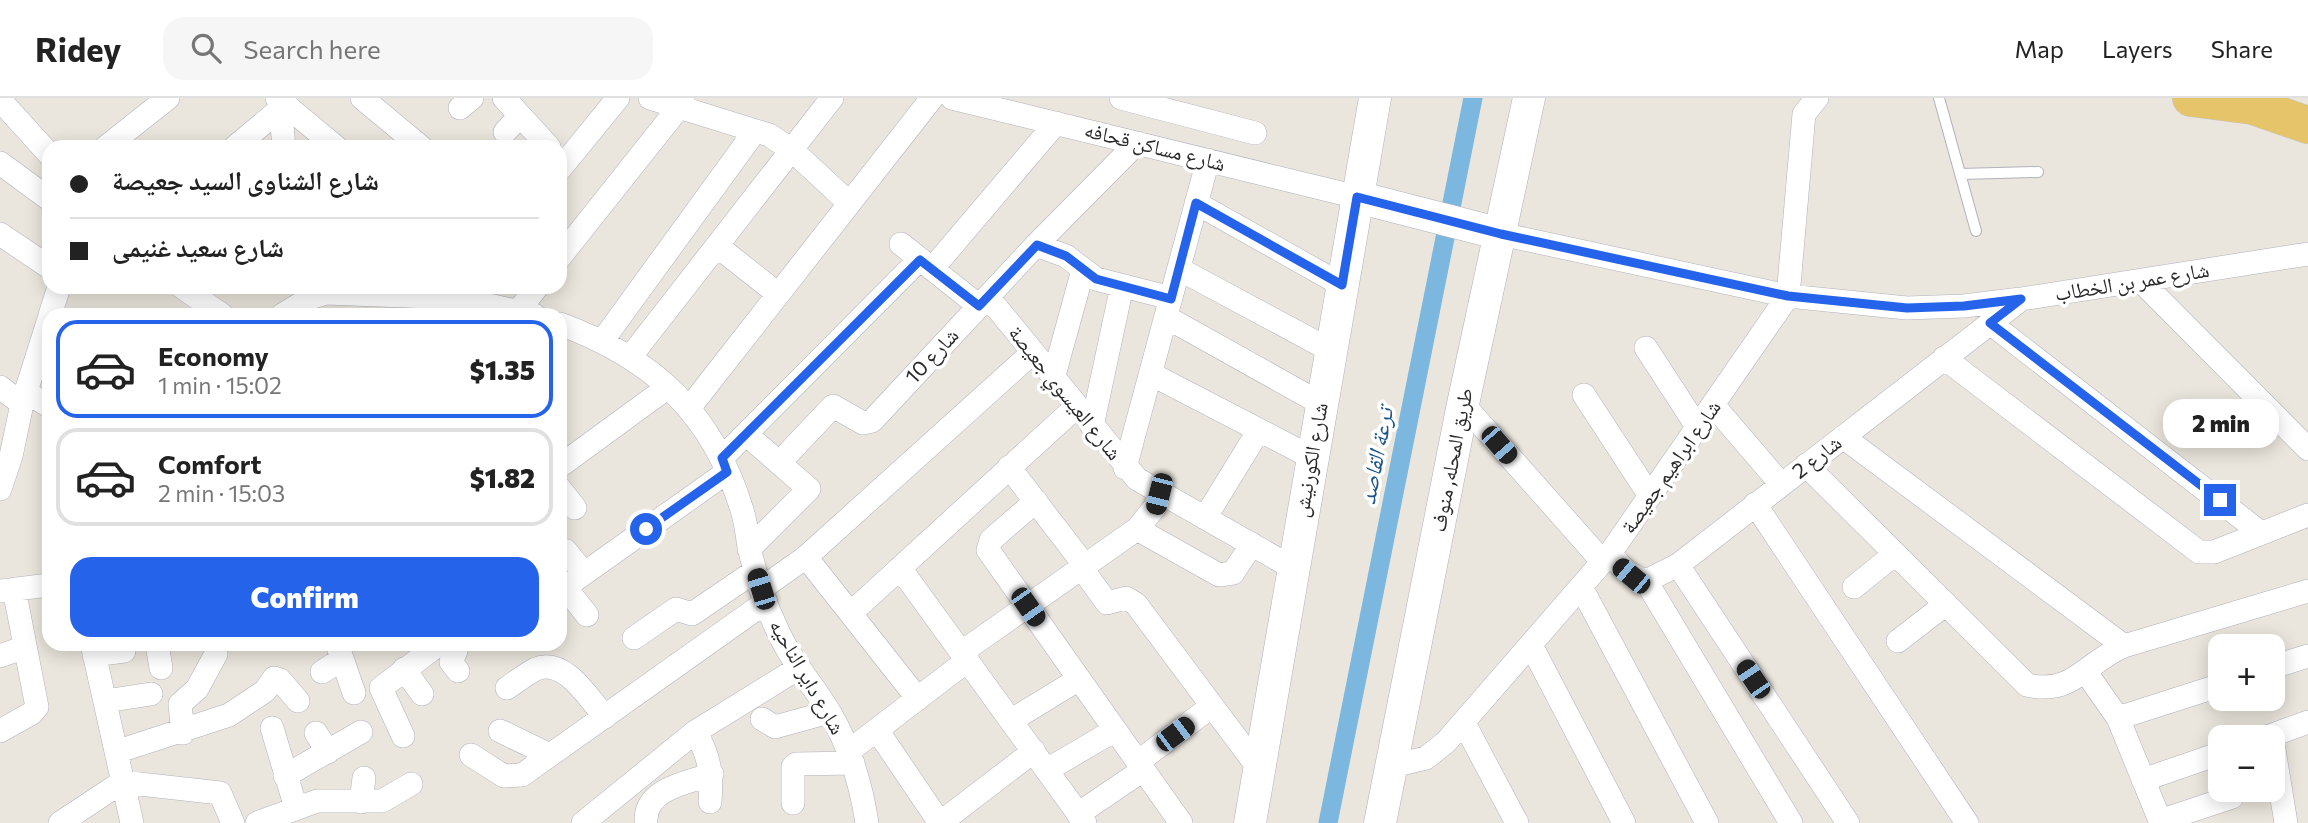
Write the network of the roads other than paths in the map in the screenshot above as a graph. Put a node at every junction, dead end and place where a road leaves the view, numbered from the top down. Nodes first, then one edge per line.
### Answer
1 (169, 98) edge
2 (504, 98) edge
3 (618, 98) edge
4 (650, 98) edge
5 (832, 98) edge
6 (932, 98) edge
7 (952, 98) edge
8 (1121, 98) edge
9 (1375, 98) edge
10 (1529, 98) edge
11 (1817, 98) edge
12 (1939, 98) edge
13 (2191, 98) edge
14 (370, 100) edge
15 (8, 101) edge
16 (282, 101) edge
17 (682, 102) edge
18 (1161, 103) edge
19 (1056, 123) junction
20 (2308, 125) edge
21 (755, 131) junction
22 (1255, 133) dead end
23 (115, 140) edge
24 (242, 140) edge
25 (284, 140) edge
26 (328, 140) edge
27 (413, 140) edge
28 (533, 140) edge
29 (1142, 144) junction
30 (42, 145) edge
31 (792, 150) junction
32 (567, 151) edge
33 (1208, 160) junction
34 (0, 163) edge
35 (2038, 172) dead end
36 (1960, 174) junction
37 (42, 194) edge
38 (1369, 199) junction
39 (849, 203) junction
40 (1196, 203) junction
41 (1490, 231) junction
42 (1976, 231) dead end
43 (0, 234) edge
44 (901, 244) dead end
45 (1037, 245) junction
46 (717, 246) junction
47 (567, 248) edge
48 (2308, 254) edge
49 (42, 262) edge
50 (926, 264) junction
51 (1179, 269) junction
52 (1083, 270) junction
53 (2141, 281) junction
54 (1342, 285) junction
55 (1122, 286) junction
56 (191, 294) edge
57 (451, 294) edge
58 (468, 294) edge
59 (778, 294) junction
60 (1788, 296) junction
61 (319, 298) edge
62 (2021, 299) junction
63 (983, 302) junction
64 (394, 305) edge
65 (212, 308) edge
66 (297, 308) edge
67 (513, 308) edge
68 (1168, 308) junction
69 (1990, 323) junction
70 (567, 327) edge
71 (603, 340) junction
72 (42, 346) edge
73 (1646, 348) dead end
74 (1330, 350) junction
75 (1032, 352) junction
76 (631, 356) junction
77 (1944, 358) junction
78 (1150, 374) junction
79 (1054, 379) junction
80 (0, 387) edge
81 (668, 387) junction
82 (1584, 395) dead end
83 (24, 398) junction
84 (1320, 403) junction
85 (42, 404) edge
86 (1463, 404) junction
87 (1714, 406) junction
88 (690, 407) junction
89 (1076, 407) junction
90 (1092, 426) junction
91 (1698, 428) junction
92 (1259, 430) junction
93 (746, 434) junction
94 (1843, 436) junction
95 (2308, 449) edge
96 (6, 452) edge
97 (1311, 457) junction
98 (567, 461) edge
99 (780, 462) junction
100 (725, 465) junction
101 (1807, 465) junction
102 (1009, 467) junction
103 (1125, 468) junction
104 (1781, 484) junction
105 (0, 489) edge
106 (1159, 494) junction
107 (1650, 496) junction
108 (567, 498) edge
109 (1036, 502) junction
110 (1755, 505) junction
111 (575, 508) dead end
112 (2308, 515) edge
113 (1205, 518) junction
114 (1138, 529) junction
115 (2261, 533) junction
116 (1252, 544) junction
117 (567, 552) edge
118 (1895, 554) junction
119 (806, 557) junction
120 (1607, 557) junction
121 (1678, 565) junction
122 (900, 568) junction
123 (1084, 568) junction
124 (1293, 568) junction
125 (584, 573) junction
126 (758, 578) junction
127 (1646, 581) junction
128 (42, 586) edge
129 (1581, 587) junction
130 (1854, 587) dead end
131 (7, 590) edge
132 (2308, 591) edge
133 (1946, 604) junction
134 (1028, 607) junction
135 (851, 613) junction
136 (587, 615) dead end
137 (634, 638) dead end
138 (1898, 641) dead end
139 (1531, 645) junction
140 (2124, 646) junction
141 (25, 648) junction
142 (93, 651) edge
143 (158, 651) edge
144 (456, 651) edge
145 (340, 652) edge
146 (216, 654) dead end
147 (419, 654) edge
148 (0, 656) edge
149 (965, 656) junction
150 (2308, 656) edge
151 (2285, 663) edge
152 (161, 668) dead end
153 (797, 669) junction
154 (458, 671) dead end
155 (2085, 671) junction
156 (322, 672) dead end
157 (1079, 679) junction
158 (508, 688) dead end
159 (2208, 689) edge
160 (354, 693) dead end
161 (151, 694) dead end
162 (422, 694) dead end
163 (918, 699) junction
164 (105, 701) junction
165 (298, 701) dead end
166 (1212, 706) junction
167 (829, 712) junction
168 (605, 717) junction
169 (2118, 718) junction
170 (762, 719) dead end
171 (1012, 720) junction
172 (2308, 722) edge
173 (1464, 723) junction
174 (272, 728) dead end
175 (877, 730) junction
176 (1115, 730) junction
177 (0, 731) edge
178 (500, 731) dead end
179 (361, 732) dead end
180 (695, 732) junction
181 (2285, 732) edge
182 (183, 733) junction
183 (403, 736) dead end
184 (116, 752) junction
185 (471, 755) dead end
186 (550, 755) junction
187 (851, 757) junction
188 (2208, 758) edge
189 (1041, 760) junction
190 (1140, 766) junction
191 (1392, 766) junction
192 (1260, 770) junction
193 (712, 774) junction
194 (285, 776) junction
195 (364, 778) dead end
196 (2143, 780) junction
197 (122, 782) junction
198 (411, 784) dead end
199 (361, 802) junction
200 (710, 802) dead end
201 (2218, 802) edge
202 (2282, 802) edge
203 (793, 803) dead end
204 (296, 808) junction
205 (1082, 818) edge
206 (646, 819) dead end
207 (591, 820) edge
208 (2161, 822) edge
209 (60, 823) edge
210 (132, 823) edge
211 (233, 823) edge
212 (257, 823) edge
213 (867, 823) edge
214 (940, 823) edge
215 (1181, 823) edge
216 (1250, 823) edge
217 (1380, 823) edge
218 (1517, 823) edge
219 (1624, 823) edge
220 (1707, 823) edge
221 (1791, 823) edge
222 (1848, 823) edge
223 (1968, 823) edge
224 (2286, 823) edge

1 - 23 street
2 - 28 street
3 - 32 street
4 - 17 street
5 - 31 street
6 - 39 street
7 - 19 street, شارع مساكن قحافه
8 - 18 street
9 - 38 main road, شارع الكورنيش
10 - 41 main road, طريق المحله, منوف
11 - 60 street
12 - 36 lane
13 - 20 highway
14 - 27 street
15 - 30 street
16 - 24 street
16 - 25 street
16 - 26 street
17 - 21 street
17 - 47 street
18 - 22 street
18 - 29 street
19 - 29 street, شارع مساكن قحافه
19 - 50 street
21 - 31 street
21 - 71 street
29 - 33 street, شارع مساكن قحافه
29 - 45 street, شارع 10
31 - 39 street
31 - 46 street
33 - 38 street, شارع مساكن قحافه
33 - 40 street
34 - 37 street
35 - 36 lane
36 - 42 lane
38 - 41 main road
38 - 54 main road, شارع الكورنيش
39 - 59 street
40 - 51 street
40 - 54 street
41 - 60 street, شارع عمر بن الخطاب
41 - 86 main road, طريق المحله, منوف
43 - 49 street
44 - 50 street, شارع العيسوي جعيصة
45 - 52 street
45 - 63 street, شارع 10
46 - 59 street
46 - 76 street
48 - 53 street, شارع عمر بن الخطاب
50 - 63 street, شارع العيسوي جعيصة
50 - 93 street
51 - 68 street
51 - 74 street
52 - 55 street
52 - 79 street
53 - 62 street, شارع عمر بن الخطاب
53 - 95 street
54 - 74 main road, شارع الكورنيش
55 - 68 street
55 - 90 street
56 - 65 street
57 - 64 street
58 - 67 street
59 - 88 street
60 - 62 street, شارع عمر بن الخطاب
60 - 87 street, شارع ابراهيم جعيصة
61 - 64 street
61 - 66 street
62 - 69 street, شارع 2
63 - 75 street, شارع العيسوي جعيصة
63 - 99 street, شارع 10
68 - 78 street
68 - 84 street
69 - 77 street, شارع 2
69 - 115 street
70 - 71 street, شارع داير الناحيه
71 - 76 street, شارع داير الناحيه
72 - 83 street
73 - 91 street
74 - 84 main road, شارع الكورنيش
75 - 79 street, شارع العيسوي جعيصة
75 - 119 street
76 - 81 street, شارع داير الناحيه
77 - 94 street, شارع 2
77 - 115 street
78 - 92 street
78 - 103 street
79 - 89 street, شارع العيسوي جعيصة
80 - 83 street
81 - 88 street, شارع داير الناحيه
81 - 98 street
82 - 107 street
83 - 85 street
83 - 96 street
84 - 97 main road, شارع الكورنيش
86 - 120 street
86 - 191 main road, طريق المحله, منوف
87 - 91 street, شارع ابراهيم جعيصة
87 - 104 street
88 - 100 street, شارع داير الناحيه
89 - 90 street, شارع العيسوي جعيصة
89 - 102 street
90 - 103 street, شارع العيسوي جعيصة
91 - 107 street, شارع ابراهيم جعيصة
92 - 97 street
92 - 113 street
93 - 99 street
93 - 100 street
94 - 101 street, شارع 2
94 - 140 street
96 - 105 street
97 - 124 main road, شارع الكورنيش
99 - 126 street
100 - 125 street
100 - 126 street, شارع داير الناحيه
101 - 104 street, شارع 2
101 - 118 street
102 - 109 street
102 - 122 street
103 - 106 street, شارع العيسوي جعيصة
104 - 110 street, شارع 2
106 - 113 street, شارع العيسوي جعيصة
106 - 114 street
107 - 120 street, شارع ابراهيم جعيصة
108 - 111 street
109 - 123 street
109 - 134 street
110 - 121 street, شارع 2
110 - 223 street
112 - 115 street
113 - 116 street, شارع العيسوي جعيصة
114 - 116 street
114 - 123 street
116 - 124 street, شارع العيسوي جعيصة
117 - 125 street
118 - 130 street
118 - 133 street
119 - 126 street
119 - 135 street
120 - 127 street
120 - 129 street, شارع ابراهيم جعيصة
121 - 127 street, شارع 2
121 - 222 street
122 - 135 street
122 - 149 street
123 - 134 street
123 - 166 street
124 - 192 main road, شارع الكورنيش
125 - 136 street
126 - 137 street
126 - 153 street, شارع داير الناحيه
126 - 168 street
127 - 221 street
128 - 131 street
129 - 139 street, شارع ابراهيم جعيصة
129 - 220 street
131 - 141 street
132 - 140 street
133 - 138 street
133 - 155 street
134 - 149 street
134 - 157 street
135 - 163 street
139 - 173 street, شارع ابراهيم جعيصة
139 - 219 street
140 - 155 street
141 - 148 street
141 - 177 street
142 - 164 street
143 - 152 street
144 - 154 street
145 - 156 street
145 - 160 street
146 - 182 street
147 - 162 street
147 - 183 street
149 - 163 street
149 - 171 street
150 - 151 street
153 - 167 street, شارع داير الناحيه
153 - 180 street
155 - 169 street
157 - 171 street
157 - 176 street
158 - 168 street
159 - 169 street
161 - 164 street
163 - 175 street
164 - 184 street
165 - 182 street
166 - 190 street
166 - 192 street
167 - 170 street
167 - 187 street, شارع داير الناحيه
168 - 186 street
169 - 196 street
171 - 189 street
172 - 181 street
173 - 191 street, شارع ابراهيم جعيصة
173 - 218 street
174 - 194 street
175 - 187 street
175 - 214 street
176 - 189 street
176 - 190 street
178 - 186 street
179 - 194 street
180 - 193 street
180 - 207 street
182 - 184 street
184 - 197 street
185 - 186 street
187 - 203 street
187 - 213 street, شارع داير الناحيه
188 - 196 street
189 - 205 street
189 - 214 street
190 - 205 street
190 - 215 street
191 - 217 main road, طريق المحله, منوف
192 - 216 main road, شارع الكورنيش
193 - 200 street
193 - 206 street
194 - 204 street
195 - 199 street
196 - 208 street
197 - 209 street
197 - 210 street
197 - 211 street
198 - 199 street
199 - 204 street
201 - 208 street
202 - 224 street
204 - 212 street

